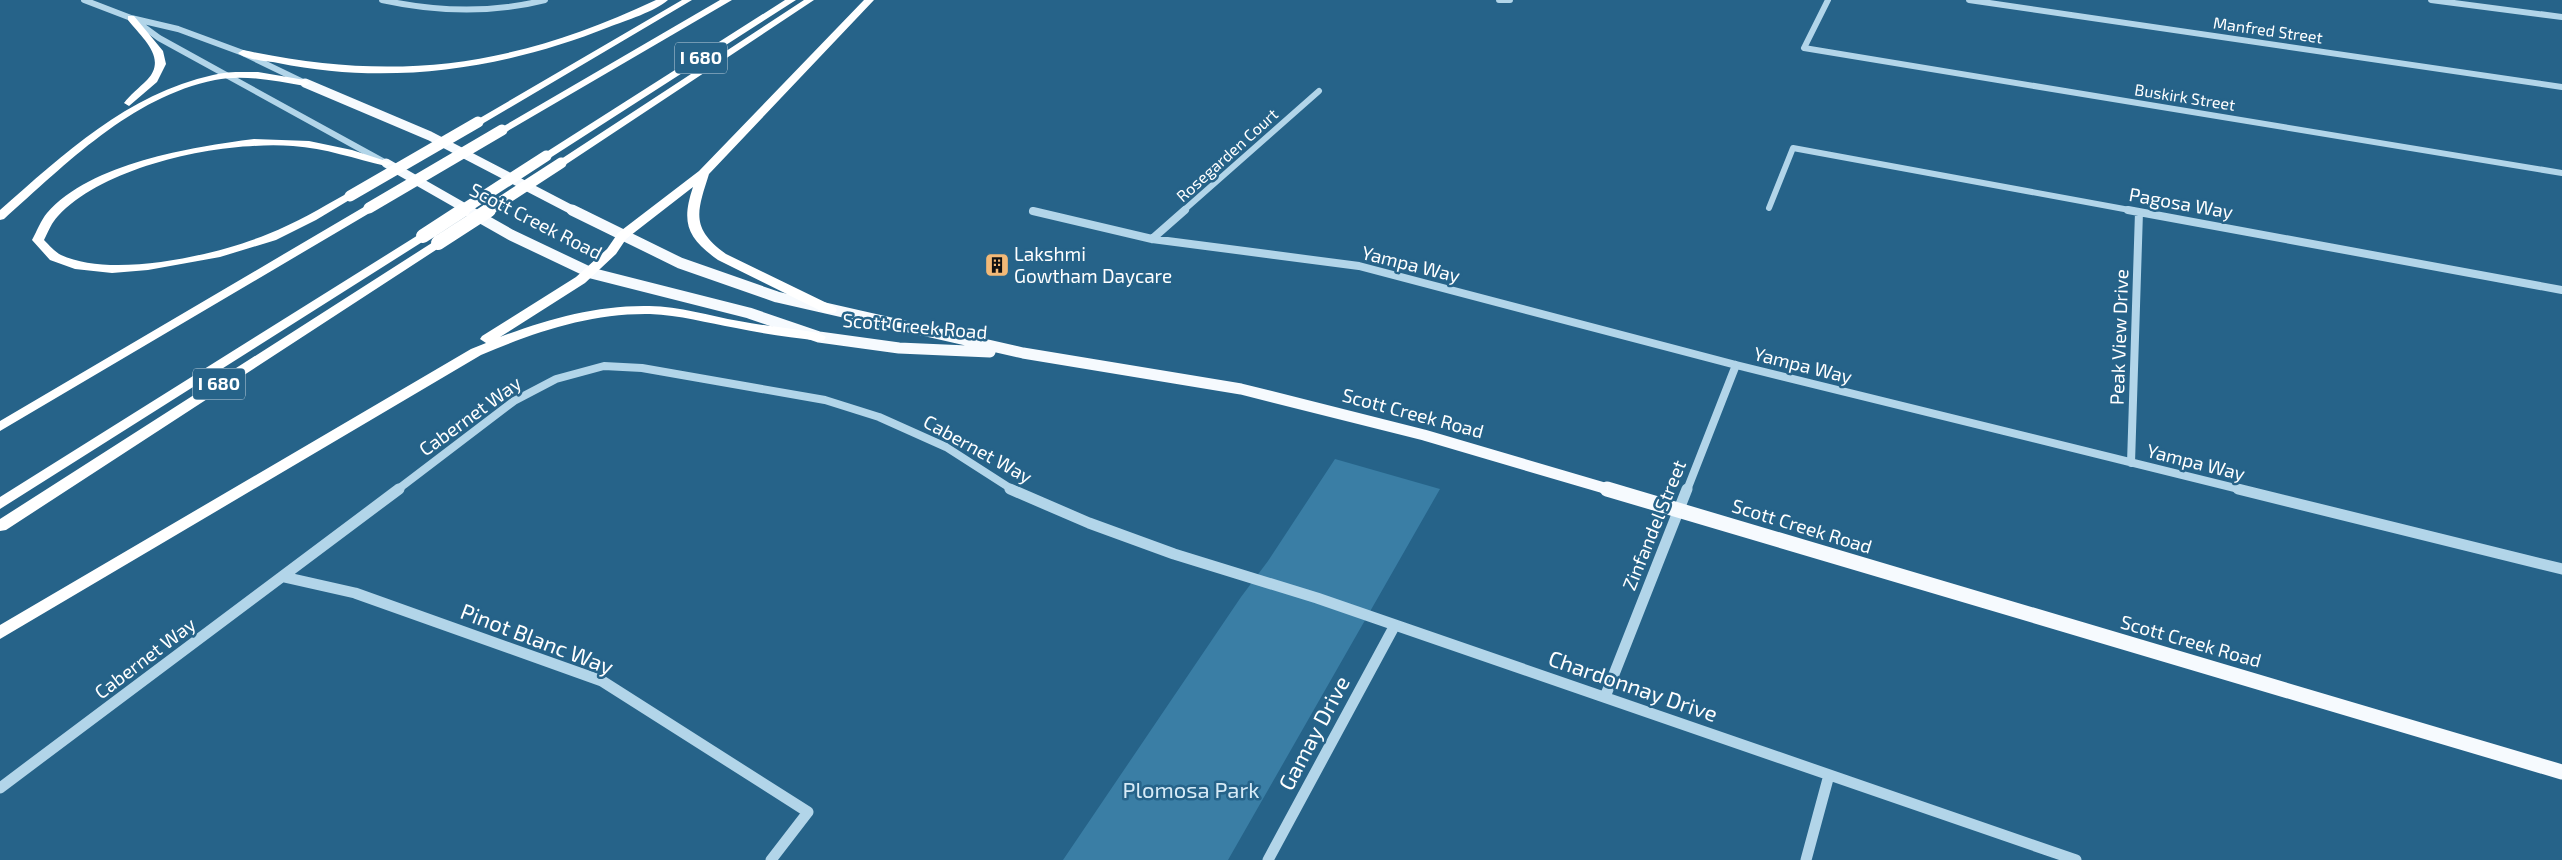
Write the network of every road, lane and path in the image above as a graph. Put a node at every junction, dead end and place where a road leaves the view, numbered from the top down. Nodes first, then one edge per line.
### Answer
1 (84, 0) edge
2 (382, 0) edge
3 (545, 0) edge
4 (663, 0) edge
5 (688, 0) edge
6 (727, 0) edge
7 (791, 0) edge
8 (810, 0) edge
9 (869, 0) edge
10 (1499, 0) edge
11 (1828, 0) edge
12 (1969, 0) edge
13 (2431, 0) edge
14 (1509, 1) edge
15 (2562, 17) edge
16 (131, 18) junction
17 (1804, 48) joint
18 (243, 53) junction
19 (227, 76) junction
20 (305, 83) junction
21 (2562, 87) edge
22 (1319, 91) dead end
23 (101, 131) junction
24 (386, 164) junction
25 (703, 173) junction
26 (2562, 173) edge
27 (1769, 208) dead end
28 (1033, 212) dead end
29 (2139, 212) junction
30 (0, 216) edge
31 (622, 236) junction
32 (1152, 239) junction
33 (591, 273) junction
34 (2562, 290) edge
35 (830, 310) junction
36 (819, 337) junction
37 (1023, 353) junction
38 (1736, 365) junction
39 (378, 409) junction
40 (0, 427) edge
41 (2131, 463) junction
42 (0, 504) edge
43 (1679, 510) junction
44 (0, 526) edge
45 (1174, 554) joint
46 (2562, 569) edge
47 (284, 577) junction
48 (1395, 625) junction
49 (0, 632) edge
50 (1605, 697) junction
51 (2562, 772) edge
52 (1829, 774) junction
53 (0, 788) edge
54 (771, 860) edge
55 (1268, 860) edge
56 (1806, 860) edge
57 (2076, 860) edge

1 - 16 street, Scott Creek Road
2 - 3 street
4 - 18 highway
5 - 24 highway, bridge
6 - 40 highway, I 680, bridge
7 - 42 highway, I 680, bridge
8 - 44 highway, I 680, bridge
9 - 25 highway
10 - 14 street
11 - 17 street
12 - 21 street, Manfred Street
13 - 15 street
16 - 18 street, Scott Creek Road
16 - 19 street, Scott Creek Road
16 - 23 highway
17 - 26 street, Buskirk Street
18 - 20 street, Scott Creek Road
19 - 20 highway
19 - 23 highway
19 - 24 street, Scott Creek Road
20 - 31 main road, Scott Creek Road
22 - 32 street, Rosegarden Court
23 - 30 highway
24 - 33 main road, Scott Creek Road
25 - 31 highway
25 - 35 highway
27 - 29 street, Pagosa Way
28 - 32 street, Yampa Way
29 - 34 street, Pagosa Way
29 - 41 street, Peak View Drive
31 - 33 highway
31 - 35 main road, Scott Creek Road
32 - 38 street, Yampa Way
33 - 36 main road, Scott Creek Road
33 - 39 highway
35 - 37 main road, Scott Creek Road
36 - 37 main road, Scott Creek Road
36 - 39 highway
37 - 43 main road, Scott Creek Road
38 - 41 street, Yampa Way
38 - 43 street, Zinfandel Street
39 - 49 highway
41 - 46 street, Yampa Way
43 - 50 street, Zinfandel Street
43 - 51 main road, Scott Creek Road
45 - 47 street, Cabernet Way
45 - 48 street, Chardonnay Drive
47 - 53 street, Cabernet Way
47 - 54 street, Pinot Blanc Way
48 - 50 street, Chardonnay Drive
48 - 55 street, Gamay Drive
50 - 52 street, Chardonnay Drive
52 - 56 street
52 - 57 street, Chardonnay Drive

